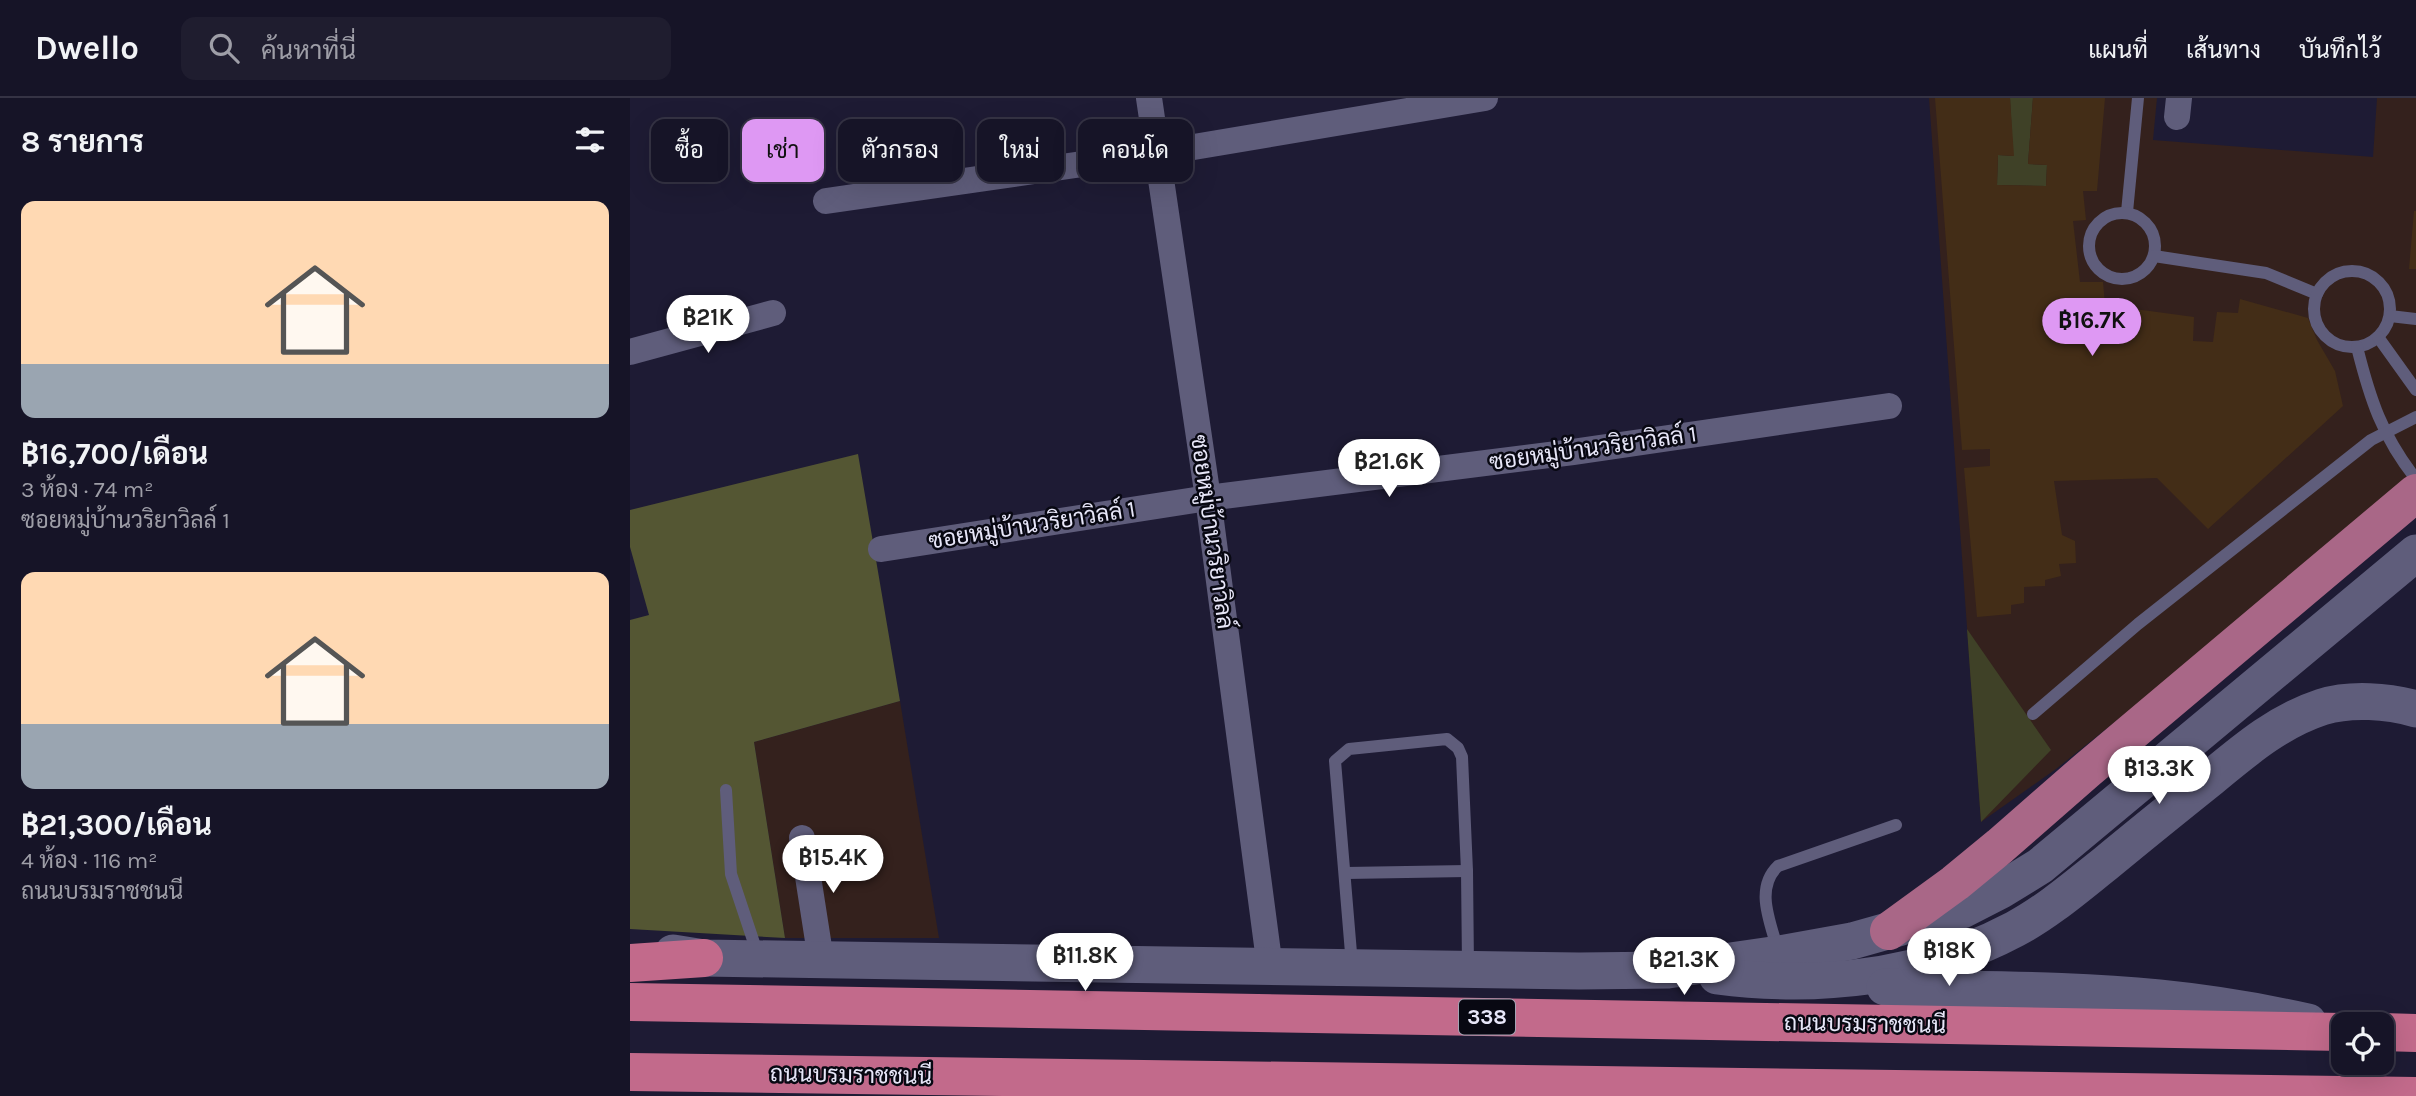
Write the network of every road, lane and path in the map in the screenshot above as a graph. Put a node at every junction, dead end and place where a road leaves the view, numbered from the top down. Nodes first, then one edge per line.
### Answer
1 (1149, 98) edge
2 (1485, 98) edge
3 (2138, 98) edge
4 (1152, 119) edge
5 (1193, 147) edge
6 (1078, 165) edge
7 (1162, 182) edge
8 (826, 201) dead end
9 (2127, 212) junction
10 (2154, 256) junction
11 (2317, 294) junction
12 (773, 313) dead end
13 (2390, 316) junction
14 (2416, 319) edge
15 (2378, 337) junction
16 (2357, 347) junction
17 (630, 352) edge
18 (2416, 390) edge
19 (1889, 406) dead end
20 (2416, 417) edge
21 (2385, 433) junction
22 (2416, 479) edge
23 (2416, 493) edge
24 (1208, 498) junction
25 (881, 549) dead end
26 (2416, 553) edge
27 (2416, 709) edge
28 (2033, 714) dead end
29 (726, 790) dead end
30 (1896, 825) dead end
31 (802, 838) dead end
32 (1467, 871) junction
33 (1346, 873) junction
34 (1889, 931) junction
35 (630, 947) edge
36 (1779, 954) junction
37 (704, 958) junction
38 (759, 959) junction
39 (821, 960) junction
40 (630, 963) edge
41 (1270, 968) junction
42 (1352, 969) junction
43 (1668, 970) junction
44 (1468, 971) junction
45 (1814, 982) junction
46 (630, 1002) edge
47 (2331, 1028) edge
48 (2331, 1031) edge
49 (2394, 1032) edge
50 (2416, 1033) edge
51 (647, 1072) edge
52 (814, 1096) edge
53 (2416, 1096) edge

1 - 4 street, ซอยหมู่บ้านวริยาวิลล์
2 - 5 street
3 - 9 lane
6 - 8 street
7 - 24 street, ซอยหมู่บ้านวริยาวิลล์
9 - 10 lane
9 - 10 lane
10 - 11 lane
11 - 13 lane
11 - 16 lane
12 - 17 street
13 - 14 lane
13 - 15 lane
15 - 16 lane
15 - 18 lane
16 - 21 lane
19 - 24 street, ซอยหมู่บ้านวริยาวิลล์ 1
20 - 21 lane
21 - 22 lane
21 - 28 lane
23 - 34 main road
24 - 25 street, ซอยหมู่บ้านวริยาวิลล์ 1
24 - 41 street, ซอยหมู่บ้านวริยาวิลล์
26 - 34 main road
27 - 45 main road
29 - 38 lane
30 - 36 lane
31 - 39 street
32 - 33 lane
32 - 33 lane
32 - 44 lane
33 - 42 lane
34 - 36 main road
35 - 37 main road
36 - 43 main road
37 - 38 main road
37 - 40 highway
38 - 39 main road
39 - 41 main road
41 - 42 main road
42 - 44 main road
43 - 44 main road
43 - 45 main road
45 - 47 main road
46 - 48 highway, ถนนบรมราชชนนี / 338
49 - 50 highway
51 - 52 highway
51 - 53 highway, ถนนบรมราชชนนี

